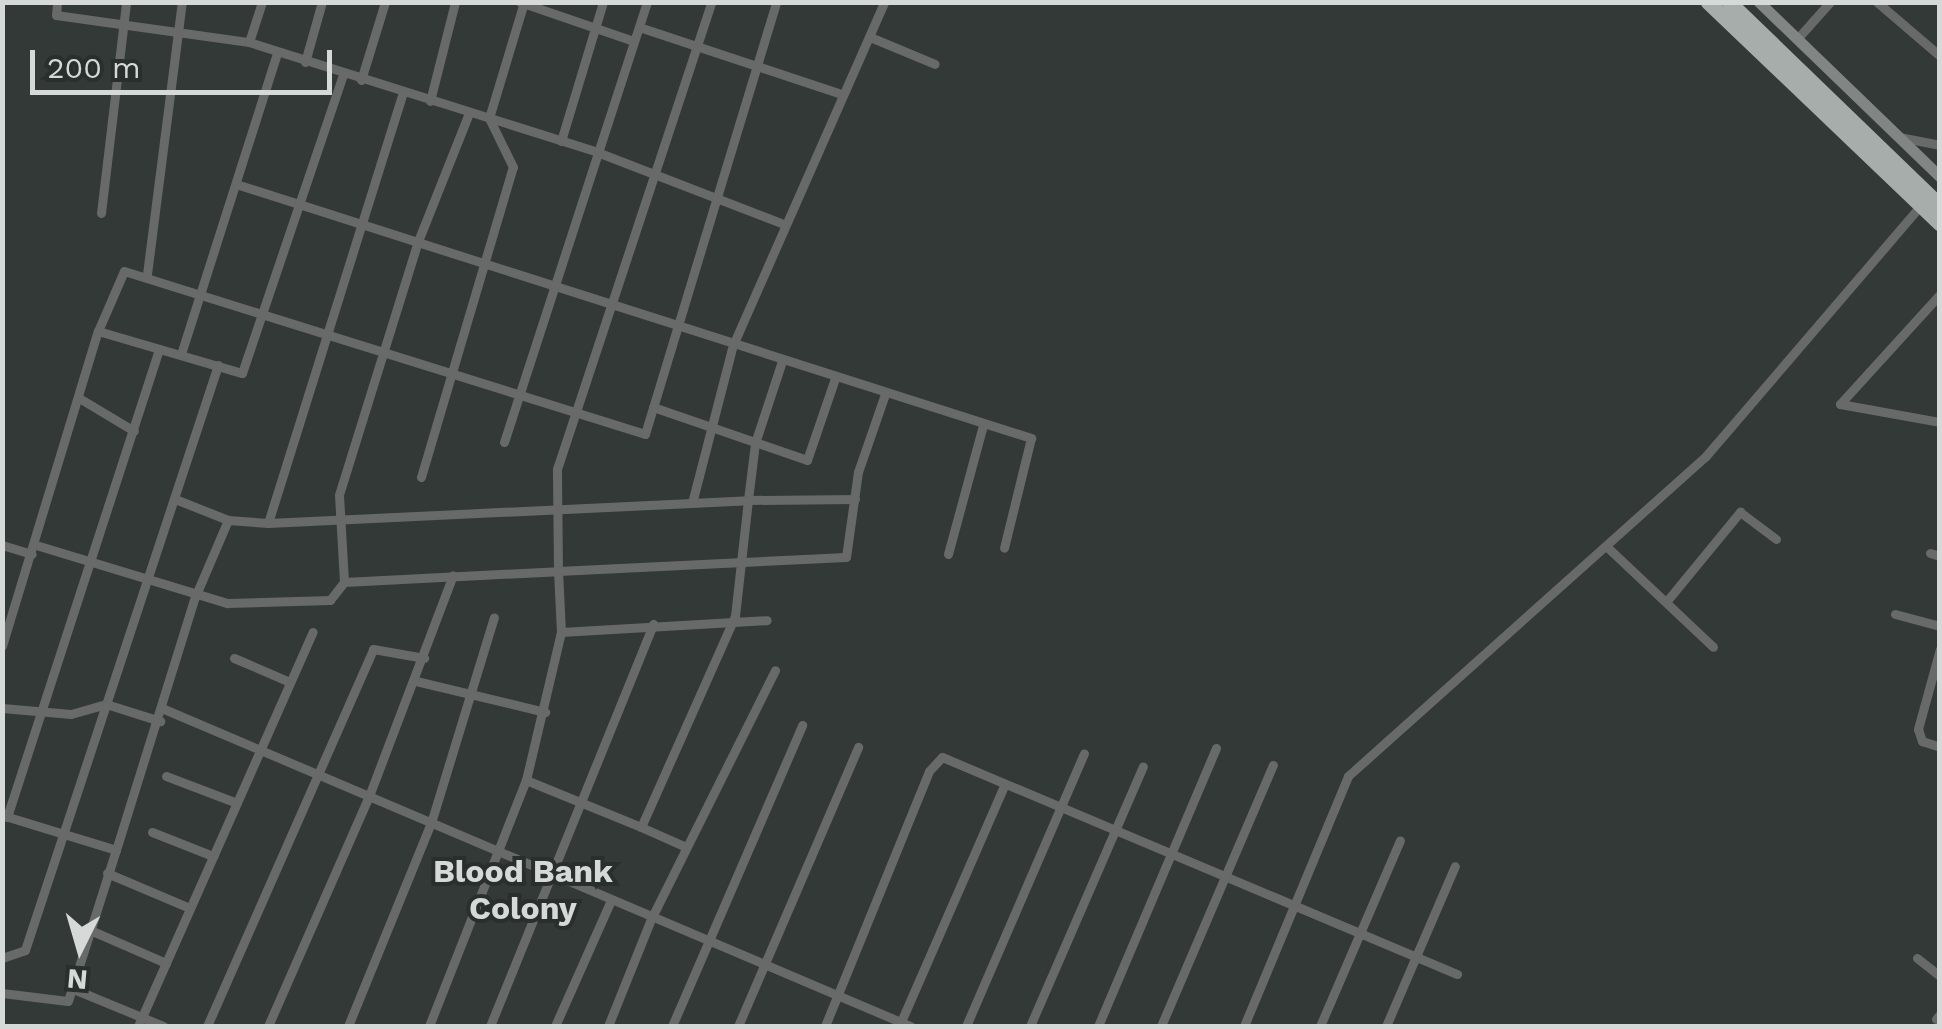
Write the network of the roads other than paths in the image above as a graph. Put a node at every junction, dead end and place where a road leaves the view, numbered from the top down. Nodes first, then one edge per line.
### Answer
1 (57, 2) edge
2 (126, 2) edge
3 (182, 2) edge
4 (262, 2) edge
5 (322, 2) edge
6 (385, 2) edge
7 (456, 2) edge
8 (603, 2) edge
9 (648, 2) edge
10 (711, 2) edge
11 (776, 2) edge
12 (884, 2) edge
13 (1708, 2) edge
14 (1729, 2) edge
15 (1759, 2) edge
16 (1830, 2) edge
17 (1877, 2) edge
18 (1893, 2) edge
19 (522, 3) edge
20 (1890, 14) junction
21 (123, 24) junction
22 (639, 26) junction
23 (178, 27) junction
24 (595, 28) junction
25 (870, 36) junction
26 (1797, 39) junction
27 (250, 42) junction
28 (632, 42) junction
29 (697, 44) junction
30 (1939, 53) edge
31 (276, 54) junction
32 (305, 62) junction
33 (758, 64) junction
34 (935, 64) dead end
35 (343, 74) junction
36 (362, 80) junction
37 (403, 92) junction
38 (838, 93) junction
39 (430, 101) junction
40 (469, 113) junction
41 (489, 118) junction
42 (1899, 137) junction
43 (561, 141) junction
44 (1940, 145) edge
45 (597, 152) junction
46 (655, 172) junction
47 (1940, 177) edge
48 (236, 184) junction
49 (714, 193) junction
50 (298, 202) junction
51 (1930, 203) edge
52 (100, 213) dead end
53 (361, 221) junction
54 (781, 223) junction
55 (1940, 224) edge
56 (418, 241) junction
57 (484, 264) junction
58 (147, 274) junction
59 (554, 287) junction
60 (202, 292) junction
61 (1940, 294) edge
62 (608, 302) junction
63 (263, 311) junction
64 (678, 326) junction
65 (98, 331) junction
66 (326, 332) junction
67 (734, 345) junction
68 (159, 348) junction
69 (383, 350) junction
70 (181, 354) junction
71 (782, 361) junction
72 (218, 364) junction
73 (452, 372) junction
74 (836, 378) junction
75 (519, 394) junction
76 (885, 394) junction
77 (79, 398) junction
78 (653, 407) junction
79 (577, 413) junction
80 (1940, 422) edge
81 (983, 425) junction
82 (707, 427) junction
83 (134, 431) junction
84 (504, 442) dead end
85 (755, 443) junction
86 (421, 477) dead end
87 (174, 499) junction
88 (854, 499) junction
89 (748, 500) junction
90 (692, 503) junction
91 (557, 511) junction
92 (228, 520) junction
93 (340, 520) junction
94 (268, 523) junction
95 (1776, 540) dead end
96 (2, 545) edge
97 (1606, 546) junction
98 (1004, 548) dead end
99 (34, 550) junction
100 (948, 554) dead end
101 (745, 563) junction
102 (93, 564) junction
103 (558, 572) junction
104 (452, 575) junction
105 (344, 582) junction
106 (146, 583) junction
107 (195, 597) junction
108 (1666, 602) junction
109 (1895, 614) dead end
110 (735, 616) junction
111 (494, 618) dead end
112 (768, 620) dead end
113 (653, 624) junction
114 (1940, 626) edge
115 (312, 632) dead end
116 (561, 632) junction
117 (2, 646) edge
118 (1714, 647) dead end
119 (1940, 650) edge
120 (234, 658) dead end
121 (424, 658) junction
122 (775, 670) dead end
123 (416, 680) junction
124 (290, 682) junction
125 (1934, 689) edge
126 (472, 694) junction
127 (106, 704) junction
128 (2, 708) edge
129 (164, 710) junction
130 (43, 712) junction
131 (545, 712) junction
132 (160, 721) junction
133 (802, 724) dead end
134 (858, 747) dead end
135 (1940, 747) edge
136 (1216, 748) dead end
137 (261, 749) junction
138 (1084, 753) dead end
139 (1274, 765) dead end
140 (1143, 766) dead end
141 (317, 773) junction
142 (166, 776) dead end
143 (526, 780) junction
144 (1005, 784) junction
145 (370, 796) junction
146 (236, 803) junction
147 (580, 804) junction
148 (1061, 807) junction
149 (5, 816) edge
150 (431, 822) junction
151 (641, 827) junction
152 (1113, 829) junction
153 (152, 832) dead end
154 (64, 834) junction
155 (1400, 840) dead end
156 (686, 847) junction
157 (116, 850) junction
158 (1171, 854) junction
159 (501, 855) junction
160 (214, 856) junction
161 (1455, 866) dead end
162 (107, 873) junction
163 (556, 876) junction
164 (1226, 876) junction
165 (611, 900) junction
166 (1296, 906) junction
167 (190, 908) junction
168 (651, 919) junction
169 (90, 930) junction
170 (1360, 933) junction
171 (710, 940) junction
172 (1416, 957) junction
173 (2, 958) edge
174 (1917, 958) dead end
175 (166, 963) junction
176 (765, 964) junction
177 (1457, 974) dead end
178 (1940, 976) edge
179 (71, 988) junction
180 (2, 994) edge
181 (839, 996) junction
182 (140, 1022) edge
183 (903, 1025) edge
184 (163, 1026) edge
185 (206, 1026) edge
186 (268, 1026) edge
187 (348, 1026) edge
188 (429, 1026) edge
189 (490, 1026) edge
190 (555, 1026) edge
191 (608, 1026) edge
192 (672, 1026) edge
193 (738, 1026) edge
194 (825, 1026) edge
195 (966, 1026) edge
196 (1030, 1026) edge
197 (1098, 1026) edge
198 (1162, 1026) edge
199 (1244, 1026) edge
200 (1320, 1026) edge
201 (1386, 1026) edge

1 - 21 street
2 - 21 street
3 - 23 street
4 - 27 street
5 - 32 street
6 - 36 street
7 - 39 street
8 - 24 street
9 - 22 street
10 - 29 street
11 - 33 street
12 - 25 street
13 - 51 highway
14 - 51 highway
15 - 26 street
16 - 26 street
17 - 20 street
18 - 20 street
19 - 24 street
19 - 41 street
20 - 30 street
21 - 23 street
21 - 52 street
22 - 28 street
22 - 29 street
23 - 27 street
23 - 58 street
24 - 28 street
24 - 43 street
25 - 34 street
25 - 38 street
26 - 42 street
27 - 31 street
28 - 45 street
29 - 33 street
29 - 46 street
31 - 32 street
31 - 48 street
32 - 35 street
33 - 38 street
33 - 49 street
35 - 36 street
35 - 50 street
36 - 37 street
37 - 39 street
37 - 53 street
38 - 54 street
39 - 40 street
40 - 41 street
40 - 56 street
41 - 43 street
41 - 57 street
42 - 44 street
42 - 47 street
43 - 45 street
45 - 46 street
45 - 59 street
46 - 49 street
46 - 62 street
48 - 50 street
48 - 60 street
49 - 54 street
49 - 64 street
50 - 53 street
50 - 63 street
51 - 55 highway
51 - 97 street
53 - 56 street
53 - 66 street
54 - 67 street
56 - 57 street
56 - 69 street
57 - 59 street
57 - 73 street
58 - 60 street
58 - 65 street
59 - 62 street
59 - 75 street
60 - 63 street
60 - 70 street
61 - 80 street
62 - 64 street
62 - 79 street
63 - 66 street
63 - 72 street
64 - 67 street
64 - 78 street
65 - 68 street
65 - 77 street
66 - 69 street
66 - 94 street
67 - 71 street
67 - 82 street
68 - 70 street
68 - 83 street
69 - 73 street
69 - 93 street
70 - 72 street
71 - 74 street
71 - 85 street
72 - 87 street
73 - 75 street
73 - 86 street
74 - 76 street
74 - 85 street
75 - 79 street
75 - 84 street
76 - 81 street
76 - 88 street
77 - 83 street
77 - 99 street
78 - 79 street
78 - 82 street
79 - 91 street
81 - 98 street
81 - 100 street
82 - 85 street
82 - 90 street
83 - 102 street
85 - 89 street
87 - 92 street
87 - 106 street
88 - 89 street
88 - 101 street
89 - 90 street
89 - 101 street
90 - 91 street
91 - 93 street
91 - 103 street
92 - 94 street
92 - 107 street
93 - 94 street
93 - 105 street
95 - 108 street
96 - 99 street
97 - 108 street
97 - 166 street
99 - 102 street
99 - 117 street
101 - 103 street
101 - 110 street
102 - 106 street
102 - 130 street
103 - 104 street
103 - 116 street
104 - 105 street
104 - 121 street
105 - 107 street
106 - 107 street
106 - 127 street
107 - 129 street
108 - 118 street
109 - 114 street
110 - 112 street
110 - 113 street
110 - 151 street
111 - 126 street
113 - 116 street
113 - 147 street
115 - 124 street
116 - 131 street
119 - 125 street
120 - 124 street
121 - 123 street
121 - 141 street
122 - 156 street
123 - 126 street
123 - 145 street
124 - 137 street
125 - 135 street
126 - 131 street
126 - 150 street
127 - 130 street
127 - 132 street
127 - 154 street
128 - 130 street
129 - 132 street
129 - 137 street
130 - 149 street
131 - 143 street
132 - 157 street
133 - 171 street
134 - 176 street
136 - 158 street
137 - 141 street
137 - 146 street
138 - 148 street
139 - 164 street
140 - 152 street
141 - 145 street
141 - 185 street
142 - 146 street
143 - 147 street
143 - 159 street
144 - 148 street
144 - 181 street
144 - 183 street
145 - 150 street
145 - 186 street
146 - 160 street
147 - 151 street
147 - 163 street
148 - 152 street
148 - 195 street
149 - 154 street
150 - 159 street
150 - 187 street
151 - 156 street
152 - 158 street
152 - 196 street
153 - 160 street
154 - 157 street
154 - 173 street
155 - 170 street
156 - 168 street
157 - 162 street
158 - 164 street
158 - 197 street
159 - 163 street
159 - 188 street
160 - 167 street
161 - 172 street
162 - 167 street
162 - 169 street
163 - 165 street
163 - 189 street
164 - 166 street
164 - 198 street
165 - 168 street
165 - 190 street
166 - 170 street
166 - 199 street
167 - 175 street
168 - 171 street
168 - 191 street
169 - 175 street
169 - 179 street
170 - 172 street
170 - 200 street
171 - 176 street
171 - 192 street
172 - 177 street
172 - 201 street
174 - 178 street
175 - 182 street
176 - 181 street
176 - 193 street
179 - 180 street
179 - 182 street
181 - 183 street
181 - 194 street
182 - 184 street

